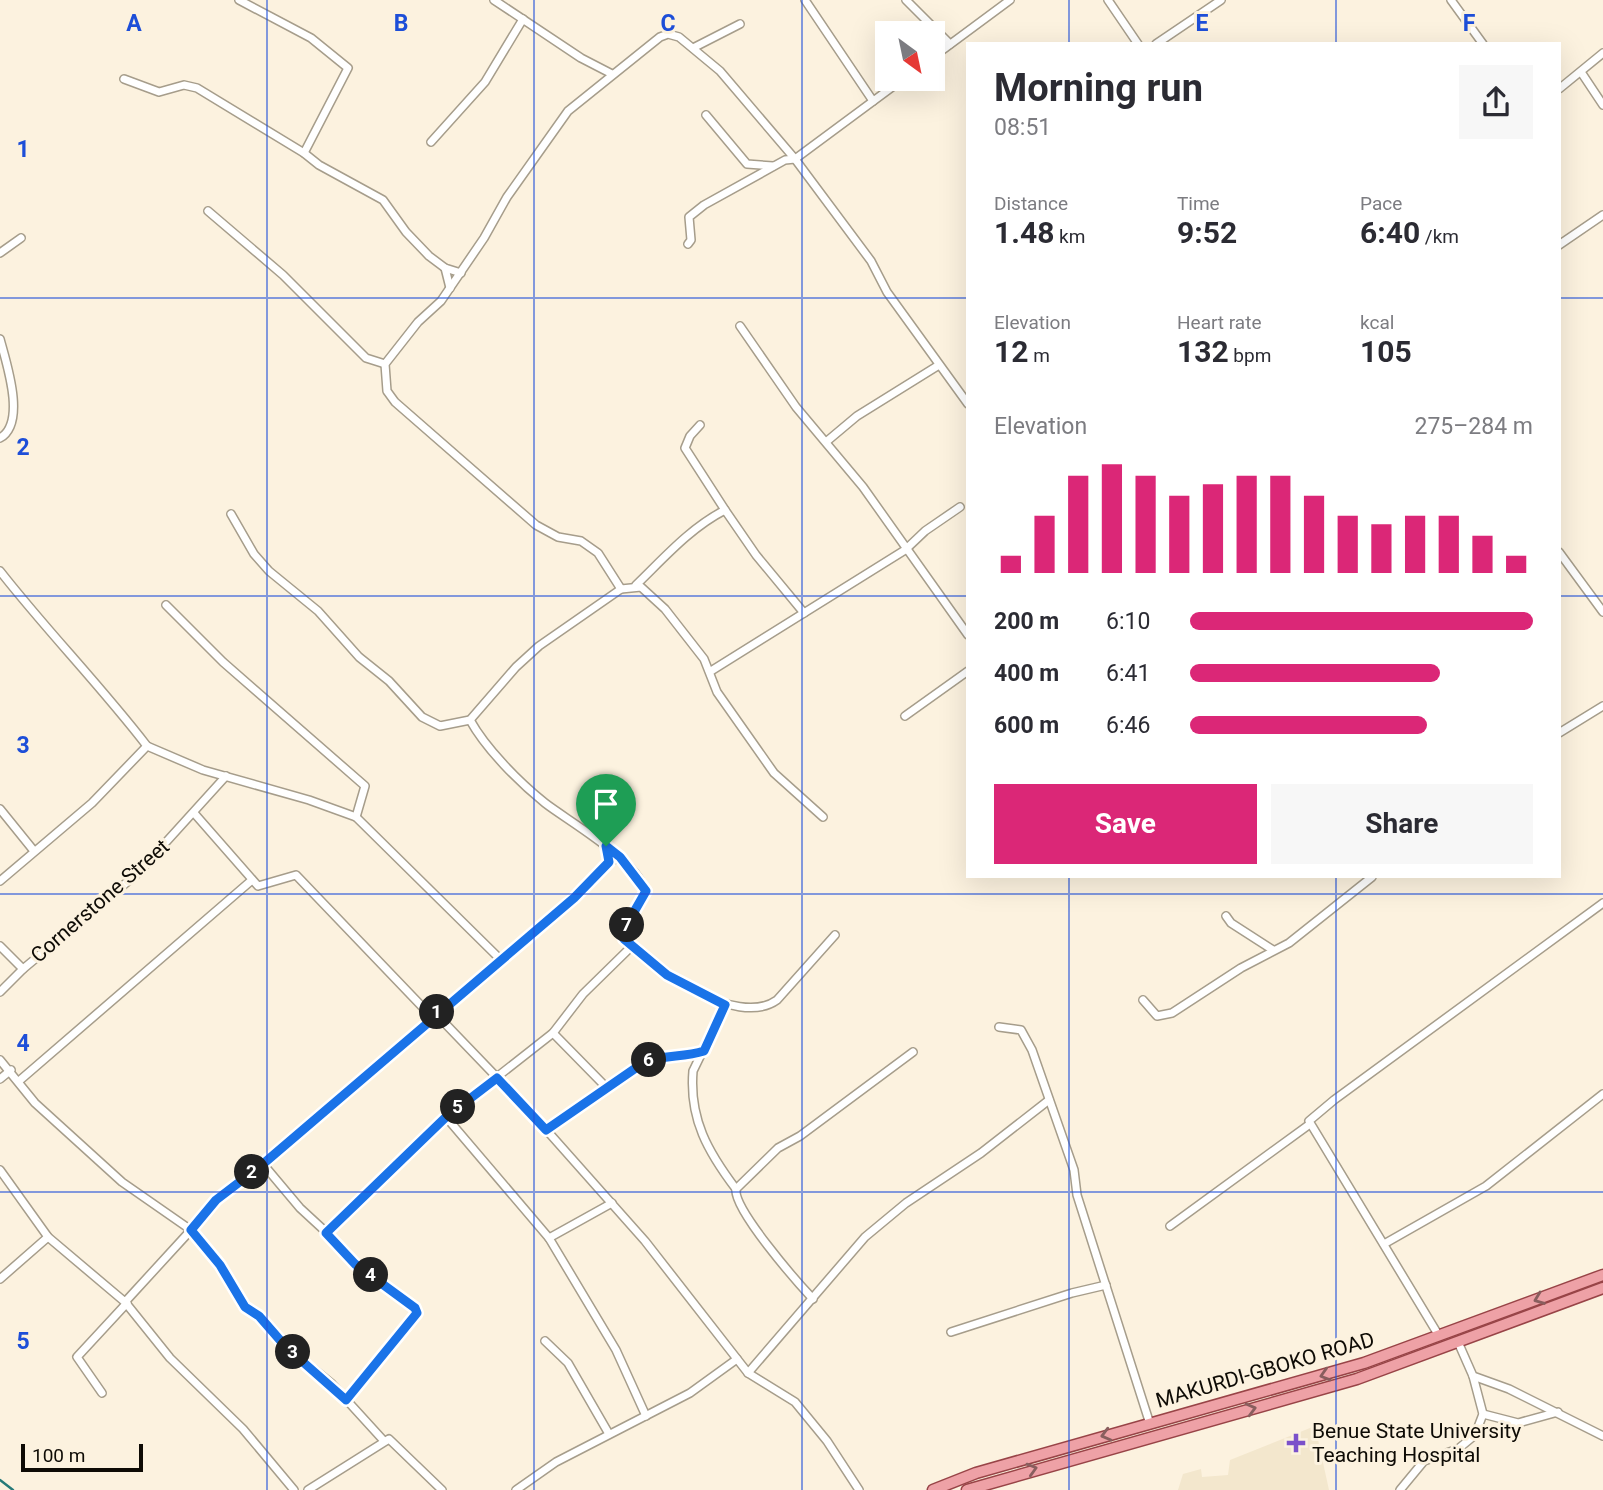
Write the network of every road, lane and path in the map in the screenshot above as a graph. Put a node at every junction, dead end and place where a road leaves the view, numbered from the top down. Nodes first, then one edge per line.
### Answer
1 (239, 0) edge
2 (494, 0) edge
3 (805, 0) edge
4 (906, 0) edge
5 (1010, 0) edge
6 (1108, 0) edge
7 (1221, 0) edge
8 (1451, 0) edge
9 (523, 19) junction
10 (740, 24) dead end
11 (1137, 42) edge
12 (1159, 42) edge
13 (1482, 42) edge
14 (950, 44) junction
15 (693, 48) junction
16 (945, 48) edge
17 (1603, 53) edge
18 (1581, 72) junction
19 (612, 74) junction
20 (124, 79) dead end
21 (1561, 87) edge
22 (886, 91) edge
23 (873, 100) junction
24 (1603, 105) edge
25 (706, 115) dead end
26 (431, 142) dead end
27 (304, 153) junction
28 (795, 159) junction
29 (774, 166) junction
30 (208, 211) dead end
31 (1603, 215) edge
32 (21, 237) dead end
33 (688, 244) dead end
34 (1561, 244) edge
35 (0, 253) edge
36 (445, 268) junction
37 (461, 273) junction
38 (450, 288) junction
39 (740, 326) dead end
40 (0, 339) edge
41 (385, 364) junction
42 (939, 365) junction
43 (966, 401) edge
44 (700, 425) dead end
45 (0, 438) edge
46 (826, 442) junction
47 (960, 507) dead end
48 (725, 510) junction
49 (231, 514) dead end
50 (905, 550) junction
51 (1561, 555) edge
52 (0, 571) edge
53 (636, 585) junction
54 (621, 589) junction
55 (166, 605) dead end
56 (1603, 612) edge
57 (804, 613) junction
58 (966, 632) edge
59 (711, 671) junction
60 (966, 672) edge
61 (1603, 706) edge
62 (905, 716) dead end
63 (470, 720) junction
64 (1561, 732) edge
65 (147, 746) junction
66 (226, 776) junction
67 (0, 809) edge
68 (194, 813) junction
69 (356, 817) junction
70 (823, 817) dead end
71 (606, 846) junction
72 (34, 851) junction
73 (620, 857) junction
74 (609, 862) junction
75 (1371, 878) edge
76 (251, 880) junction
77 (0, 881) edge
78 (1603, 904) edge
79 (1226, 916) dead end
80 (835, 935) dead end
81 (0, 946) edge
82 (632, 946) junction
83 (1273, 950) junction
84 (500, 959) junction
85 (23, 969) junction
86 (0, 992) edge
87 (1143, 1000) dead end
88 (725, 1005) junction
89 (434, 1016) junction
90 (999, 1027) dead end
91 (553, 1033) junction
92 (704, 1051) junction
93 (913, 1052) dead end
94 (681, 1058) junction
95 (0, 1060) edge
96 (11, 1070) junction
97 (693, 1071) junction
98 (497, 1078) junction
99 (0, 1079) edge
100 (19, 1082) junction
101 (606, 1087) junction
102 (1603, 1094) edge
103 (1049, 1100) junction
104 (446, 1117) junction
105 (1310, 1125) junction
106 (546, 1130) junction
107 (263, 1164) junction
108 (0, 1170) edge
109 (736, 1189) junction
110 (612, 1203) junction
111 (1170, 1226) dead end
112 (191, 1230) junction
113 (326, 1233) junction
114 (48, 1237) junction
115 (549, 1238) junction
116 (1384, 1244) junction
117 (1603, 1275) edge
118 (0, 1279) edge
119 (1106, 1285) junction
120 (1603, 1288) edge
121 (813, 1299) junction
122 (126, 1303) junction
123 (951, 1332) dead end
124 (1440, 1337) junction
125 (545, 1340) dead end
126 (1458, 1342) junction
127 (737, 1359) junction
128 (748, 1373) junction
129 (1473, 1377) junction
130 (102, 1393) dead end
131 (346, 1400) junction
132 (1558, 1412) junction
133 (1483, 1414) junction
134 (646, 1416) junction
135 (1150, 1424) junction
136 (609, 1434) junction
137 (1603, 1436) edge
138 (384, 1441) junction
139 (293, 1490) edge
140 (308, 1490) edge
141 (442, 1490) edge
142 (516, 1490) edge
143 (859, 1490) edge
144 (933, 1490) edge
145 (967, 1490) edge
146 (1400, 1490) edge

1 - 27 street
2 - 9 street
3 - 23 street
4 - 14 street
5 - 14 street
6 - 11 street
7 - 12 street
8 - 13 street
9 - 19 street
9 - 26 street
10 - 15 street
14 - 16 street
15 - 19 street
15 - 28 street
17 - 18 street
18 - 21 street
18 - 24 street
19 - 37 street
20 - 27 street
22 - 23 street
23 - 28 street
25 - 29 street
27 - 36 street
28 - 29 street
28 - 42 street
29 - 33 street
30 - 41 street
31 - 34 street
32 - 35 street
36 - 37 street
36 - 38 street
37 - 38 street
38 - 41 street
39 - 46 street
40 - 45 street
41 - 54 street
42 - 43 street
42 - 46 street
44 - 48 street
46 - 50 street
47 - 50 street
48 - 53 street
48 - 57 street
49 - 63 street
50 - 57 street
50 - 58 street
51 - 56 street
52 - 65 street
53 - 54 street
53 - 59 street
54 - 63 street
55 - 69 street
57 - 59 street
59 - 70 street
60 - 62 street
61 - 64 street
63 - 71 street
65 - 66 street
65 - 72 street
66 - 68 street, Cornerstone Street
66 - 69 street
67 - 72 street
68 - 76 street
68 - 85 street, Cornerstone Street
69 - 84 street
71 - 73 street
71 - 74 street
72 - 77 street
73 - 74 street
73 - 82 street
74 - 84 street
75 - 83 street
76 - 89 street
76 - 100 street
78 - 105 street
79 - 83 street
80 - 88 street
81 - 85 street
82 - 88 street
82 - 91 street
83 - 87 street
84 - 89 street
85 - 86 street, Cornerstone Street
88 - 92 street
89 - 98 street
89 - 107 street
90 - 103 street
91 - 98 street
91 - 101 street
92 - 94 street
92 - 97 street
93 - 109 street
94 - 97 street
94 - 101 street
95 - 96 street
96 - 99 street
96 - 100 street
97 - 109 street
98 - 104 street
98 - 106 street
100 - 112 street
101 - 106 street
102 - 116 street
103 - 119 street
103 - 121 street
104 - 113 street
104 - 115 street
105 - 111 street
105 - 116 street
106 - 110 street
107 - 112 street
107 - 113 street
108 - 114 street
109 - 121 street
110 - 115 street
110 - 127 street
112 - 122 street
112 - 131 street
113 - 131 street
114 - 118 street
114 - 122 street
115 - 134 street
116 - 124 street
117 -> 124 main road, MAKURDI-GBOKO ROAD
119 - 123 street
119 - 135 street
120 - 126 main road
121 - 128 street
122 - 130 street
122 - 139 street
124 -> 135 main road, MAKURDI-GBOKO ROAD
125 - 136 street
126 - 129 street
145 -> 126 main road
127 - 128 street
127 - 134 street
128 - 143 street
129 - 132 street
129 - 133 street
131 - 138 street
132 - 133 street
132 - 137 street
133 - 146 street
134 - 136 street
135 -> 144 main road, MAKURDI-GBOKO ROAD
136 - 142 street
138 - 140 street
138 - 141 street

